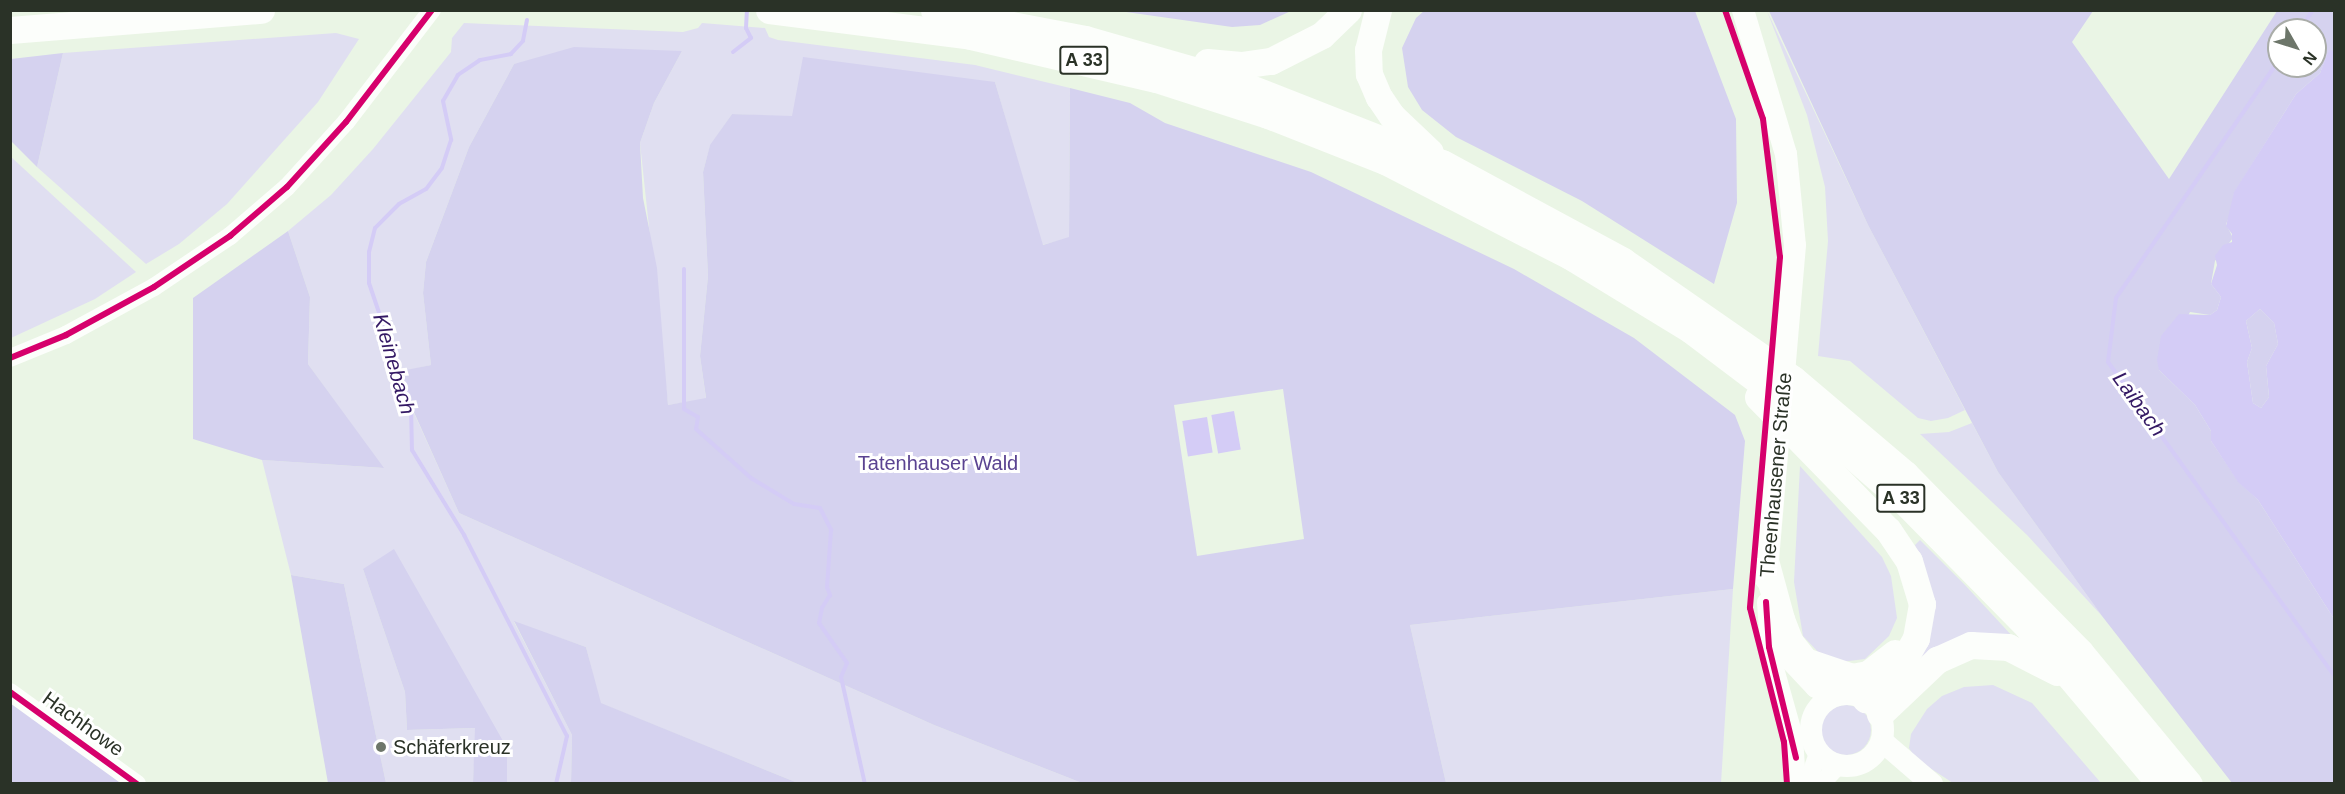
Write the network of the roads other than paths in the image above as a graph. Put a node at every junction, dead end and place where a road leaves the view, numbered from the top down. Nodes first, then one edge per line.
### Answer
1 (261, 10) edge
2 (432, 10) edge
3 (934, 10) edge
4 (1348, 10) edge
5 (1378, 10) edge
6 (1743, 10) edge
7 (770, 11) edge
8 (10, 30) edge
9 (1155, 56) junction
10 (1442, 163) junction
11 (1691, 330) junction
12 (10, 358) edge
13 (1766, 564) junction
14 (1916, 581) junction
15 (1766, 603) junction
16 (10, 692) edge
17 (2084, 693) junction
18 (1824, 703) junction
19 (1873, 706) junction
20 (1877, 749) junction
21 (1818, 754) junction
22 (1838, 766) junction
23 (137, 783) edge
24 (1797, 783) edge
25 (1807, 783) edge
26 (1821, 783) edge
27 (1926, 783) edge
28 (1932, 783) edge
29 (2160, 783) edge
30 (2189, 783) edge

1 - 8 highway
2 - 12 street
3 - 9 highway, A 33
4 - 9 highway
5 - 10 highway
6 - 13 main road, Theenhausener Straße
7 - 11 highway, A 33
9 - 10 highway, A 33
10 - 30 highway, A 33
11 - 14 highway
11 - 17 highway, A 33
13 - 14 highway
13 - 15 main road, Theenhausener Straße
14 - 19 highway
15 - 18 main road, Theenhausener Straße
15 - 24 street
16 - 23 street, Hachhowe
17 - 19 highway
17 - 29 highway, A 33
18 - 19 main road
18 - 21 main road
19 - 20 main road
20 - 22 main road
20 - 27 main road
20 - 28 main road
21 - 22 main road
21 - 25 street
22 - 26 street

